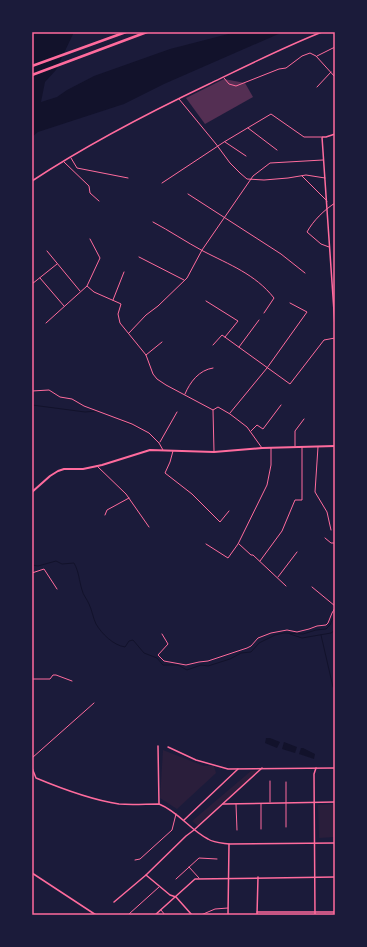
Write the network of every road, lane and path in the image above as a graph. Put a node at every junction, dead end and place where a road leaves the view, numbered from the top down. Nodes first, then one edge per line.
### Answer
1 (126, 32) edge
2 (147, 32) edge
3 (322, 32) edge
4 (335, 46) edge
5 (316, 56) junction
6 (32, 66) edge
7 (331, 72) junction
8 (32, 75) edge
9 (223, 77) junction
10 (335, 77) edge
11 (317, 87) dead end
12 (179, 99) junction
13 (247, 128) junction
14 (335, 134) edge
15 (322, 137) junction
16 (224, 142) junction
17 (218, 146) junction
18 (277, 150) dead end
19 (246, 156) dead end
20 (71, 157) junction
21 (324, 160) junction
22 (64, 161) junction
23 (302, 176) junction
24 (128, 178) dead end
25 (326, 178) junction
26 (250, 179) junction
27 (32, 181) edge
28 (162, 183) dead end
29 (188, 194) dead end
30 (98, 201) dead end
31 (327, 201) junction
32 (335, 204) edge
33 (328, 208) junction
34 (224, 217) junction
35 (153, 222) dead end
36 (90, 239) dead end
37 (330, 247) junction
38 (202, 250) junction
39 (47, 251) dead end
40 (139, 257) dead end
41 (57, 264) junction
42 (124, 272) dead end
43 (305, 273) dead end
44 (40, 278) junction
45 (184, 281) junction
46 (32, 284) edge
47 (87, 286) junction
48 (81, 291) junction
49 (334, 298) edge
50 (112, 300) junction
51 (206, 301) dead end
52 (290, 303) dead end
53 (64, 306) junction
54 (264, 313) dead end
55 (259, 320) dead end
56 (46, 323) dead end
57 (335, 326) edge
58 (128, 334) junction
59 (225, 338) junction
60 (335, 338) edge
61 (162, 342) dead end
62 (213, 346) dead end
63 (238, 347) junction
64 (146, 355) junction
65 (213, 368) dead end
66 (267, 368) junction
67 (32, 391) edge
68 (184, 395) junction
69 (281, 405) dead end
70 (213, 410) junction
71 (177, 412) dead end
72 (230, 414) junction
73 (304, 419) dead end
74 (251, 432) junction
75 (159, 443) junction
76 (335, 446) edge
77 (295, 447) junction
78 (302, 447) junction
79 (318, 447) junction
80 (262, 448) junction
81 (271, 448) junction
82 (163, 450) junction
83 (173, 450) junction
84 (214, 452) junction
85 (97, 466) junction
86 (32, 492) edge
87 (130, 498) junction
88 (230, 511) dead end
89 (105, 515) dead end
90 (149, 527) dead end
91 (331, 530) dead end
92 (325, 538) dead end
93 (335, 543) edge
94 (206, 544) dead end
95 (238, 544) junction
96 (297, 552) dead end
97 (260, 560) junction
98 (32, 573) edge
99 (277, 577) junction
100 (286, 586) dead end
101 (312, 587) dead end
102 (57, 589) dead end
103 (335, 607) edge
104 (162, 634) dead end
105 (32, 679) edge
106 (72, 681) dead end
107 (94, 703) dead end
108 (158, 746) dead end
109 (168, 747) dead end
110 (32, 758) edge
111 (32, 768) edge
112 (238, 768) junction
113 (262, 768) junction
114 (316, 768) junction
115 (335, 768) edge
116 (270, 781) dead end
117 (286, 782) dead end
118 (335, 802) edge
119 (236, 803) junction
120 (261, 803) junction
121 (270, 803) junction
122 (286, 803) junction
123 (314, 803) junction
124 (159, 804) junction
125 (223, 804) junction
126 (176, 814) junction
127 (184, 820) junction
128 (286, 827) dead end
129 (194, 830) junction
130 (236, 830) dead end
131 (261, 830) dead end
132 (315, 843) junction
133 (335, 843) edge
134 (229, 844) junction
135 (216, 859) dead end
136 (135, 860) dead end
137 (189, 867) junction
138 (32, 873) edge
139 (146, 874) junction
140 (335, 876) edge
141 (229, 877) junction
142 (258, 877) junction
143 (315, 877) junction
144 (200, 878) junction
145 (176, 879) dead end
146 (160, 886) junction
147 (176, 897) junction
148 (114, 902) dead end
149 (228, 908) junction
150 (161, 910) junction
151 (257, 912) junction
152 (315, 912) junction
153 (335, 912) edge
154 (129, 914) dead end
155 (96, 915) edge
156 (155, 915) edge
157 (166, 915) edge
158 (192, 915) edge
159 (201, 915) edge
160 (228, 915) edge
161 (257, 915) edge
162 (315, 915) edge

1 - 6 highway
2 - 8 highway
3 - 9 street
4 - 5 lane
5 - 7 lane
5 - 9 lane
7 - 10 lane
7 - 11 lane
9 - 12 street
12 - 17 lane
12 - 20 street
13 - 15 lane
13 - 16 lane
13 - 18 lane
14 - 15 street
15 - 21 street
16 - 17 lane
16 - 19 lane
17 - 26 lane
17 - 28 lane
20 - 22 street
20 - 24 lane
21 - 25 street
21 - 26 lane
22 - 27 street
22 - 30 lane
23 - 25 lane
23 - 26 lane
23 - 31 lane
25 - 31 street
26 - 34 lane
29 - 34 lane
31 - 33 street
32 - 33 lane
33 - 37 street
33 - 37 lane
34 - 38 lane
34 - 43 lane
35 - 38 lane
36 - 47 lane
37 - 49 street
38 - 45 lane
38 - 54 lane
39 - 41 lane
40 - 45 lane
41 - 44 lane
41 - 48 lane
42 - 50 lane
44 - 46 lane
44 - 53 lane
45 - 58 lane
47 - 48 lane
47 - 50 lane
48 - 53 lane
49 - 57 street
50 - 58 lane
51 - 59 lane
52 - 66 lane
53 - 56 lane
55 - 63 lane
58 - 64 lane
59 - 62 lane
59 - 63 lane
60 - 66 lane
61 - 64 lane
63 - 66 lane
64 - 68 lane
65 - 68 lane
66 - 72 lane
67 - 75 lane
68 - 70 lane
69 - 74 lane
70 - 72 lane
70 - 84 lane
71 - 75 lane
72 - 74 lane
73 - 77 lane
74 - 80 lane
75 - 82 lane
76 - 79 street
77 - 78 street
77 - 81 street
78 - 79 street
78 - 97 lane
79 - 91 lane
80 - 81 street
80 - 84 street
81 - 95 lane
82 - 83 street
82 - 85 street
83 - 84 street
83 - 88 lane
85 - 86 street
85 - 87 lane
87 - 89 lane
87 - 90 lane
92 - 93 lane
94 - 95 lane
95 - 97 lane
96 - 99 lane
97 - 99 lane
98 - 102 lane
99 - 100 lane
101 - 103 lane
103 - 104 lane
105 - 106 lane
107 - 110 lane
108 - 124 street
109 - 112 street
111 - 124 street
112 - 113 street
112 - 127 street
113 - 114 street
113 - 125 street
114 - 115 street
114 - 123 street
116 - 121 lane
117 - 122 lane
118 - 123 street
119 - 120 street
119 - 125 street
119 - 130 lane
120 - 121 street
120 - 131 lane
121 - 122 street
122 - 123 street
122 - 128 lane
123 - 132 street
124 - 126 street
125 - 129 street
126 - 127 street
126 - 136 lane
127 - 129 street
129 - 134 street
129 - 139 street
132 - 133 street
132 - 134 street
132 - 143 street
134 - 141 street
135 - 137 lane
137 - 144 lane
137 - 145 lane
138 - 155 street
139 - 146 street
139 - 148 street
140 - 143 street
141 - 142 street
141 - 144 street
141 - 149 street
142 - 143 street
142 - 151 street
143 - 152 street
144 - 147 street
146 - 147 street
146 - 154 lane
147 - 150 street
147 - 158 street
149 - 159 lane
149 - 160 street
150 - 156 street
150 - 157 lane
151 - 152 street
151 - 161 street
152 - 153 street
152 - 162 street

